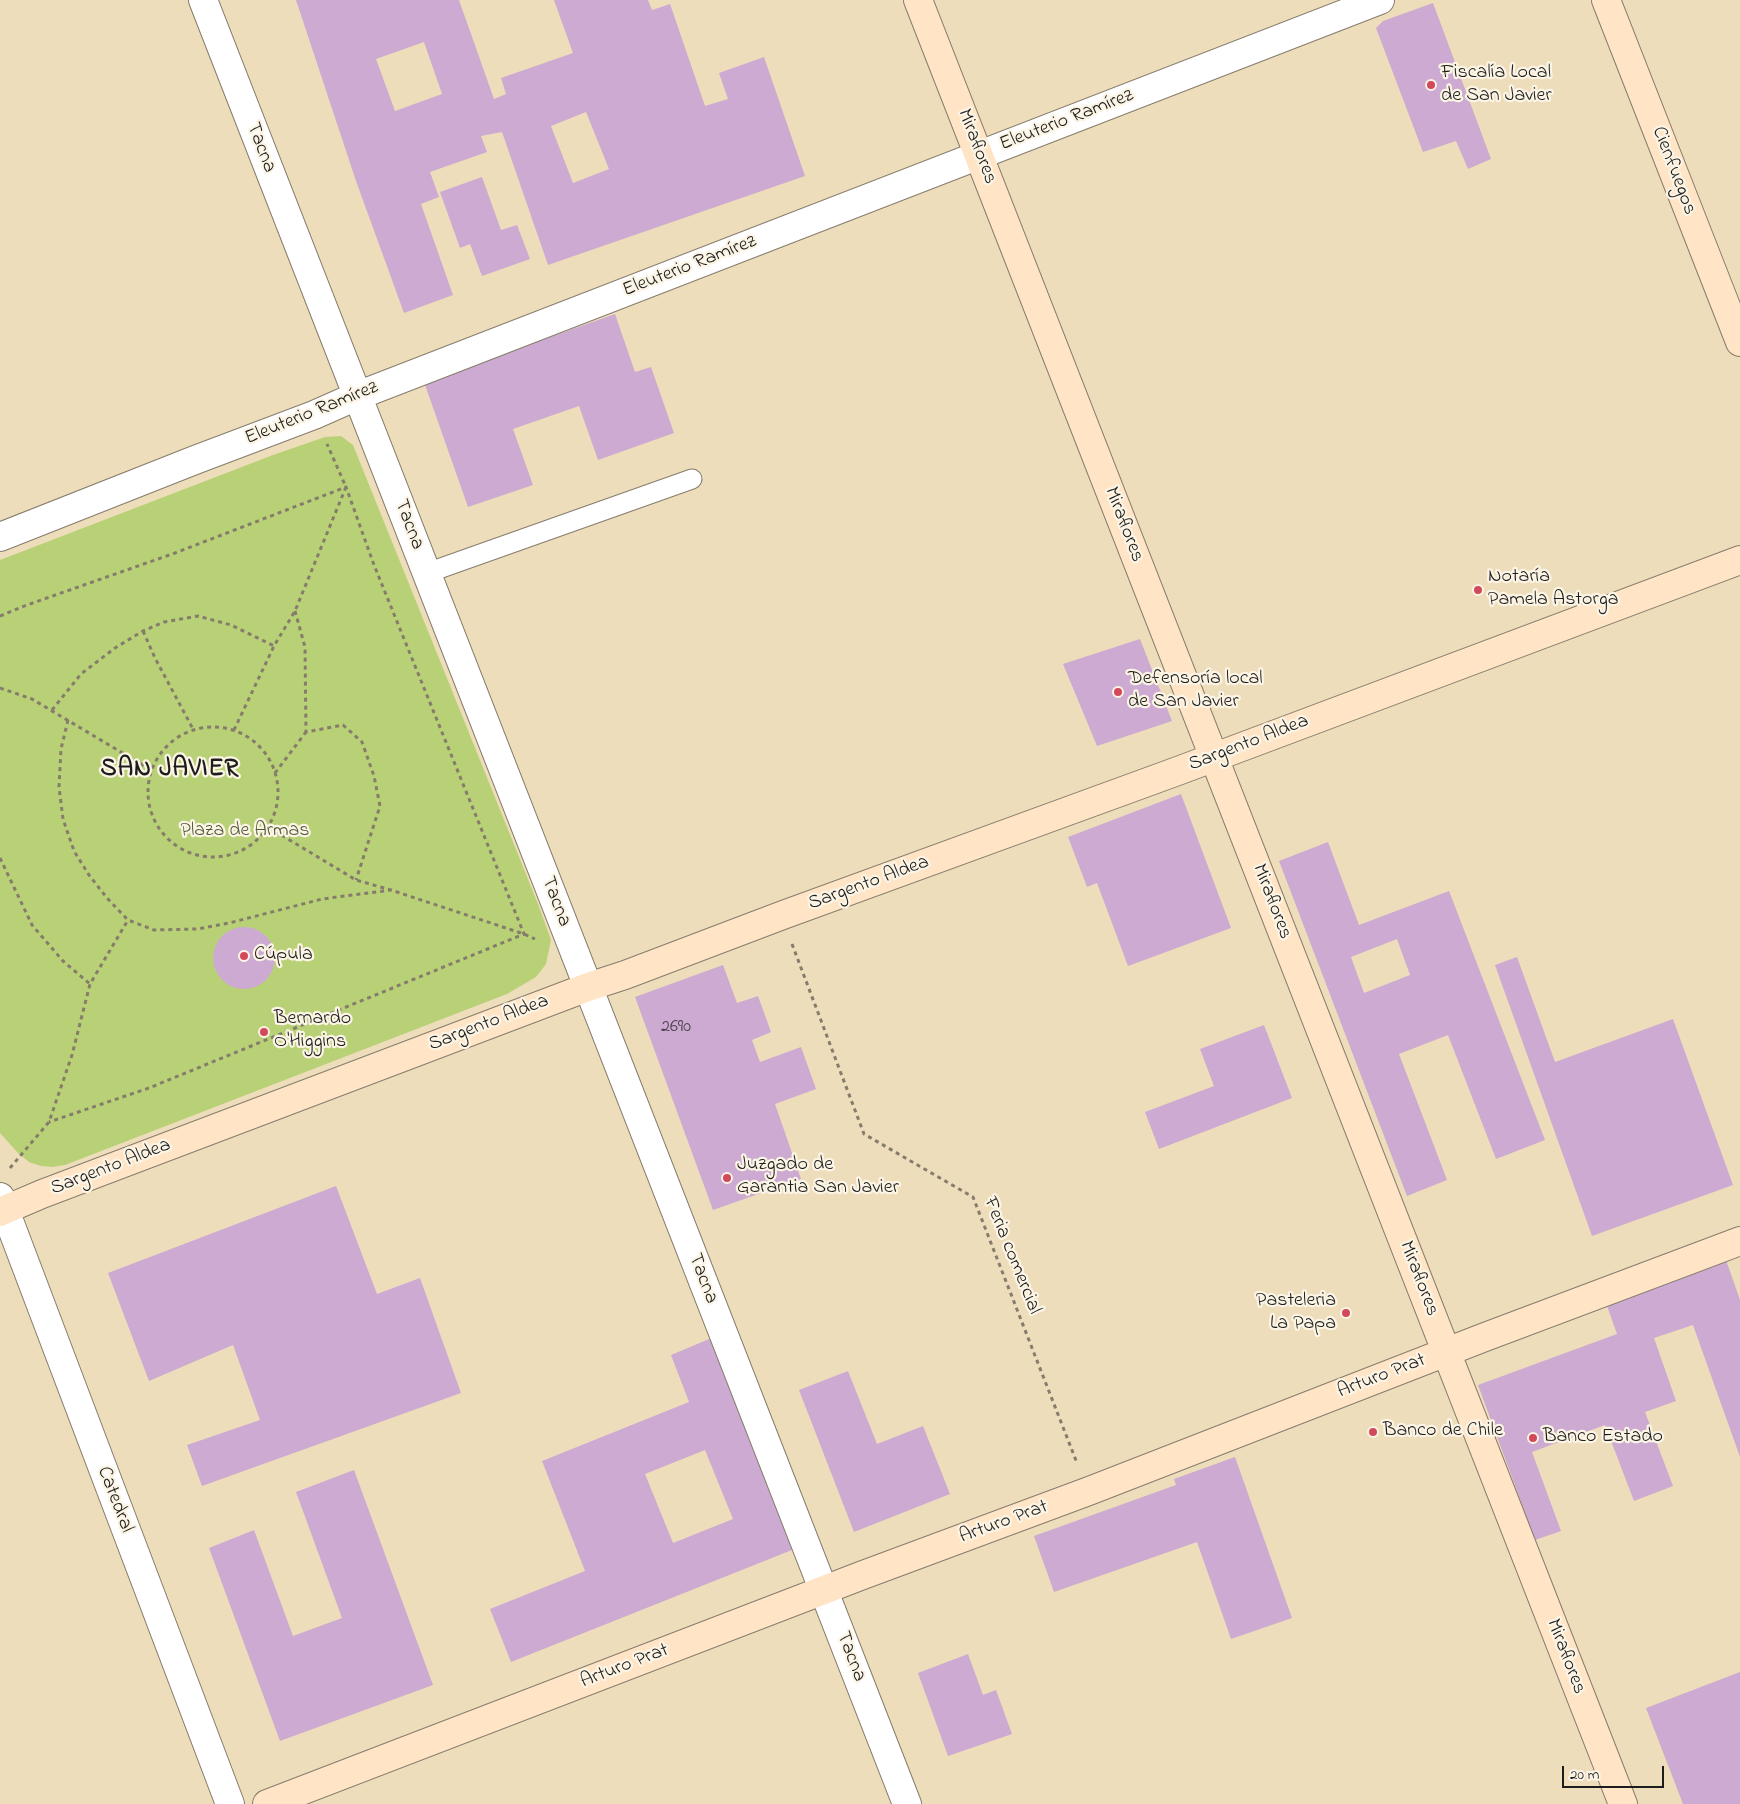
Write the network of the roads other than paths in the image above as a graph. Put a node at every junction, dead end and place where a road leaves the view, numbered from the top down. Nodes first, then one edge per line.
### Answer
1 (203, 0) edge
2 (918, 0) edge
3 (1380, 0) edge
4 (1606, 0) edge
5 (979, 155) junction
6 (1740, 342) edge
7 (357, 396) junction
8 (692, 479) dead end
9 (0, 537) edge
10 (1740, 560) edge
11 (427, 573) junction
12 (1213, 758) junction
13 (588, 987) junction
14 (3, 1198) edge
15 (1740, 1240) edge
16 (1446, 1352) junction
17 (824, 1590) junction
18 (230, 1804) edge
19 (267, 1804) edge
20 (907, 1804) edge
21 (1623, 1804) edge

1 - 7 street, Tacna
2 - 5 street, Miraflores
3 - 5 street, Eleuterio Ramírez
4 - 6 street, Cienfuegos
5 - 7 street, Eleuterio Ramírez
5 - 12 street, Miraflores
7 - 9 street, Eleuterio Ramírez
7 - 11 street, Tacna
8 - 11 lane
10 - 12 street, Sargento Aldea
11 - 13 street, Tacna
12 - 13 street, Sargento Aldea
12 - 16 street, Miraflores
13 - 14 street, Sargento Aldea
13 - 17 street, Tacna
14 - 18 street, Catedral
15 - 16 street, Arturo Prat
16 - 17 street, Arturo Prat
16 - 21 street, Miraflores
17 - 19 street, Arturo Prat
17 - 20 street, Tacna

